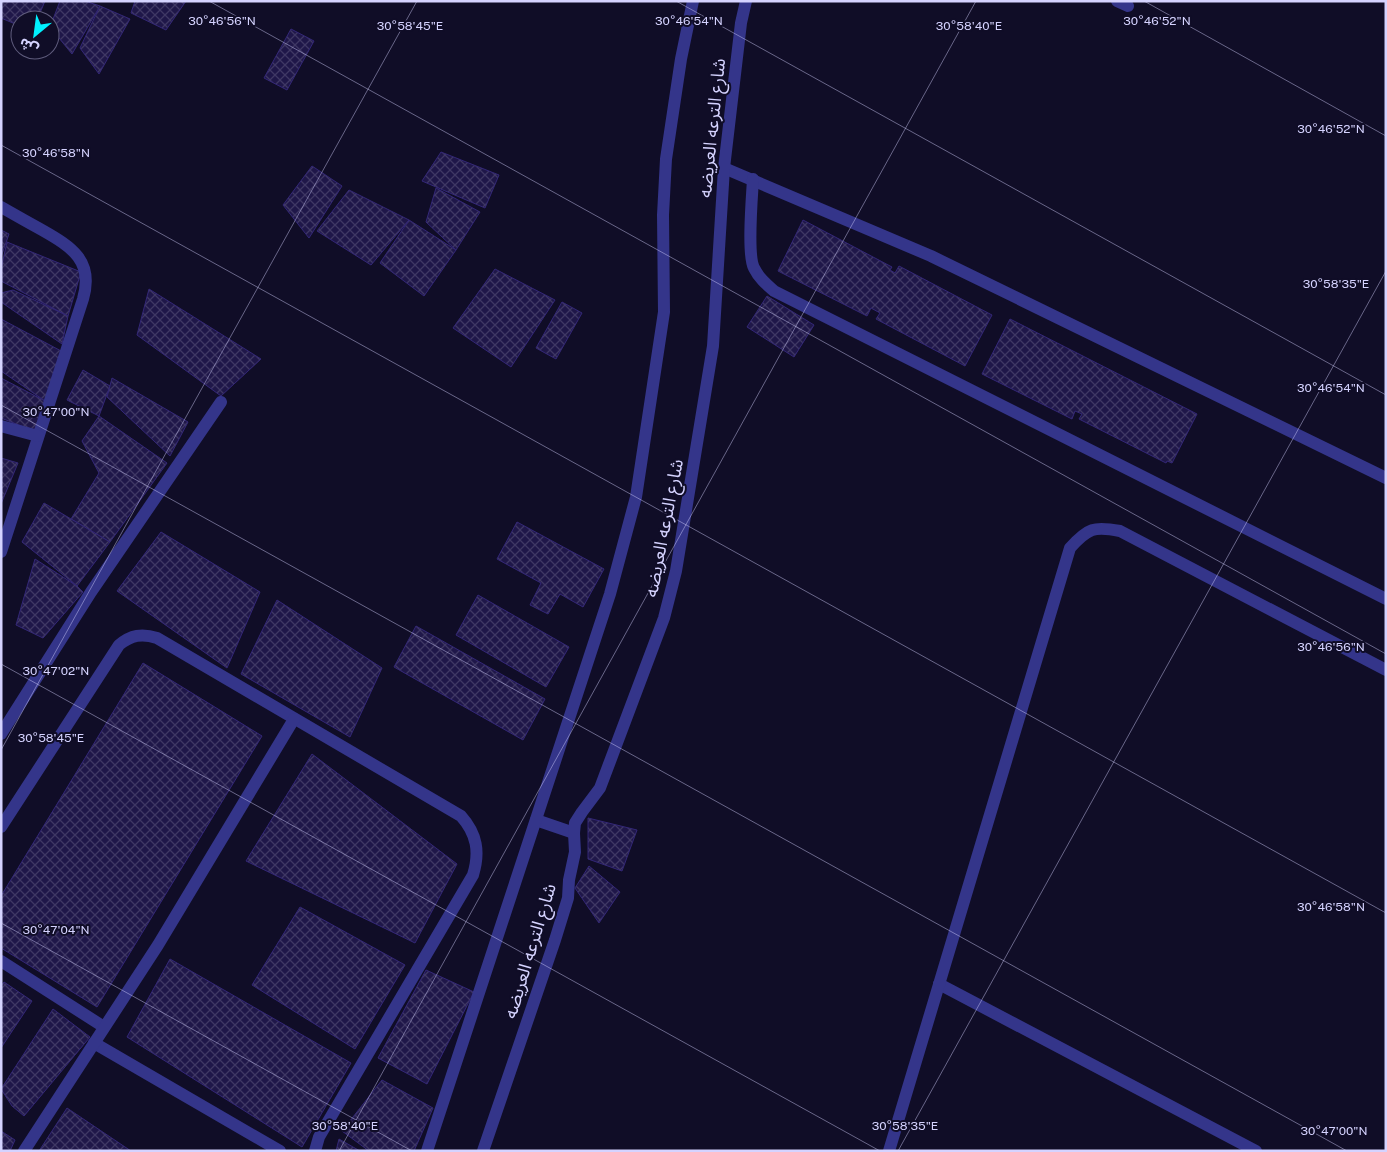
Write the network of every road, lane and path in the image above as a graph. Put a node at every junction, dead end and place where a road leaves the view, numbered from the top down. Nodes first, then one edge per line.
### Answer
1 (693, 1) edge
2 (746, 1) edge
3 (724, 168) junction
4 (753, 179) junction
5 (1, 208) edge
6 (221, 402) dead end
7 (1, 426) edge
8 (38, 436) junction
9 (1386, 478) edge
10 (6, 521) edge
11 (1, 552) edge
12 (1386, 600) edge
13 (1386, 670) edge
14 (294, 719) junction
15 (1, 734) edge
16 (536, 820) junction
17 (1, 827) edge
18 (574, 833) junction
19 (1, 961) edge
20 (939, 984) junction
21 (104, 1027) junction
22 (94, 1043) junction
23 (24, 1151) edge
24 (280, 1151) edge
25 (315, 1151) edge
26 (427, 1151) edge
27 (483, 1151) edge
28 (889, 1151) edge
29 (1256, 1151) edge

1 - 16 street, شارع الترعه العريضه
2 - 3 street, شارع الترعه العريضه
3 - 4 street
3 - 18 street, شارع الترعه العريضه
4 - 9 street
4 - 12 street
5 - 8 street
6 - 15 street
7 - 8 street
8 - 10 street
10 - 11 street
13 - 20 street
14 - 17 street
14 - 21 street
14 - 25 street
16 - 18 street
16 - 26 street, شارع الترعه العريضه
18 - 27 street, شارع الترعه العريضه
19 - 21 street
20 - 28 street
20 - 29 street
21 - 22 street
22 - 23 street
22 - 24 street

